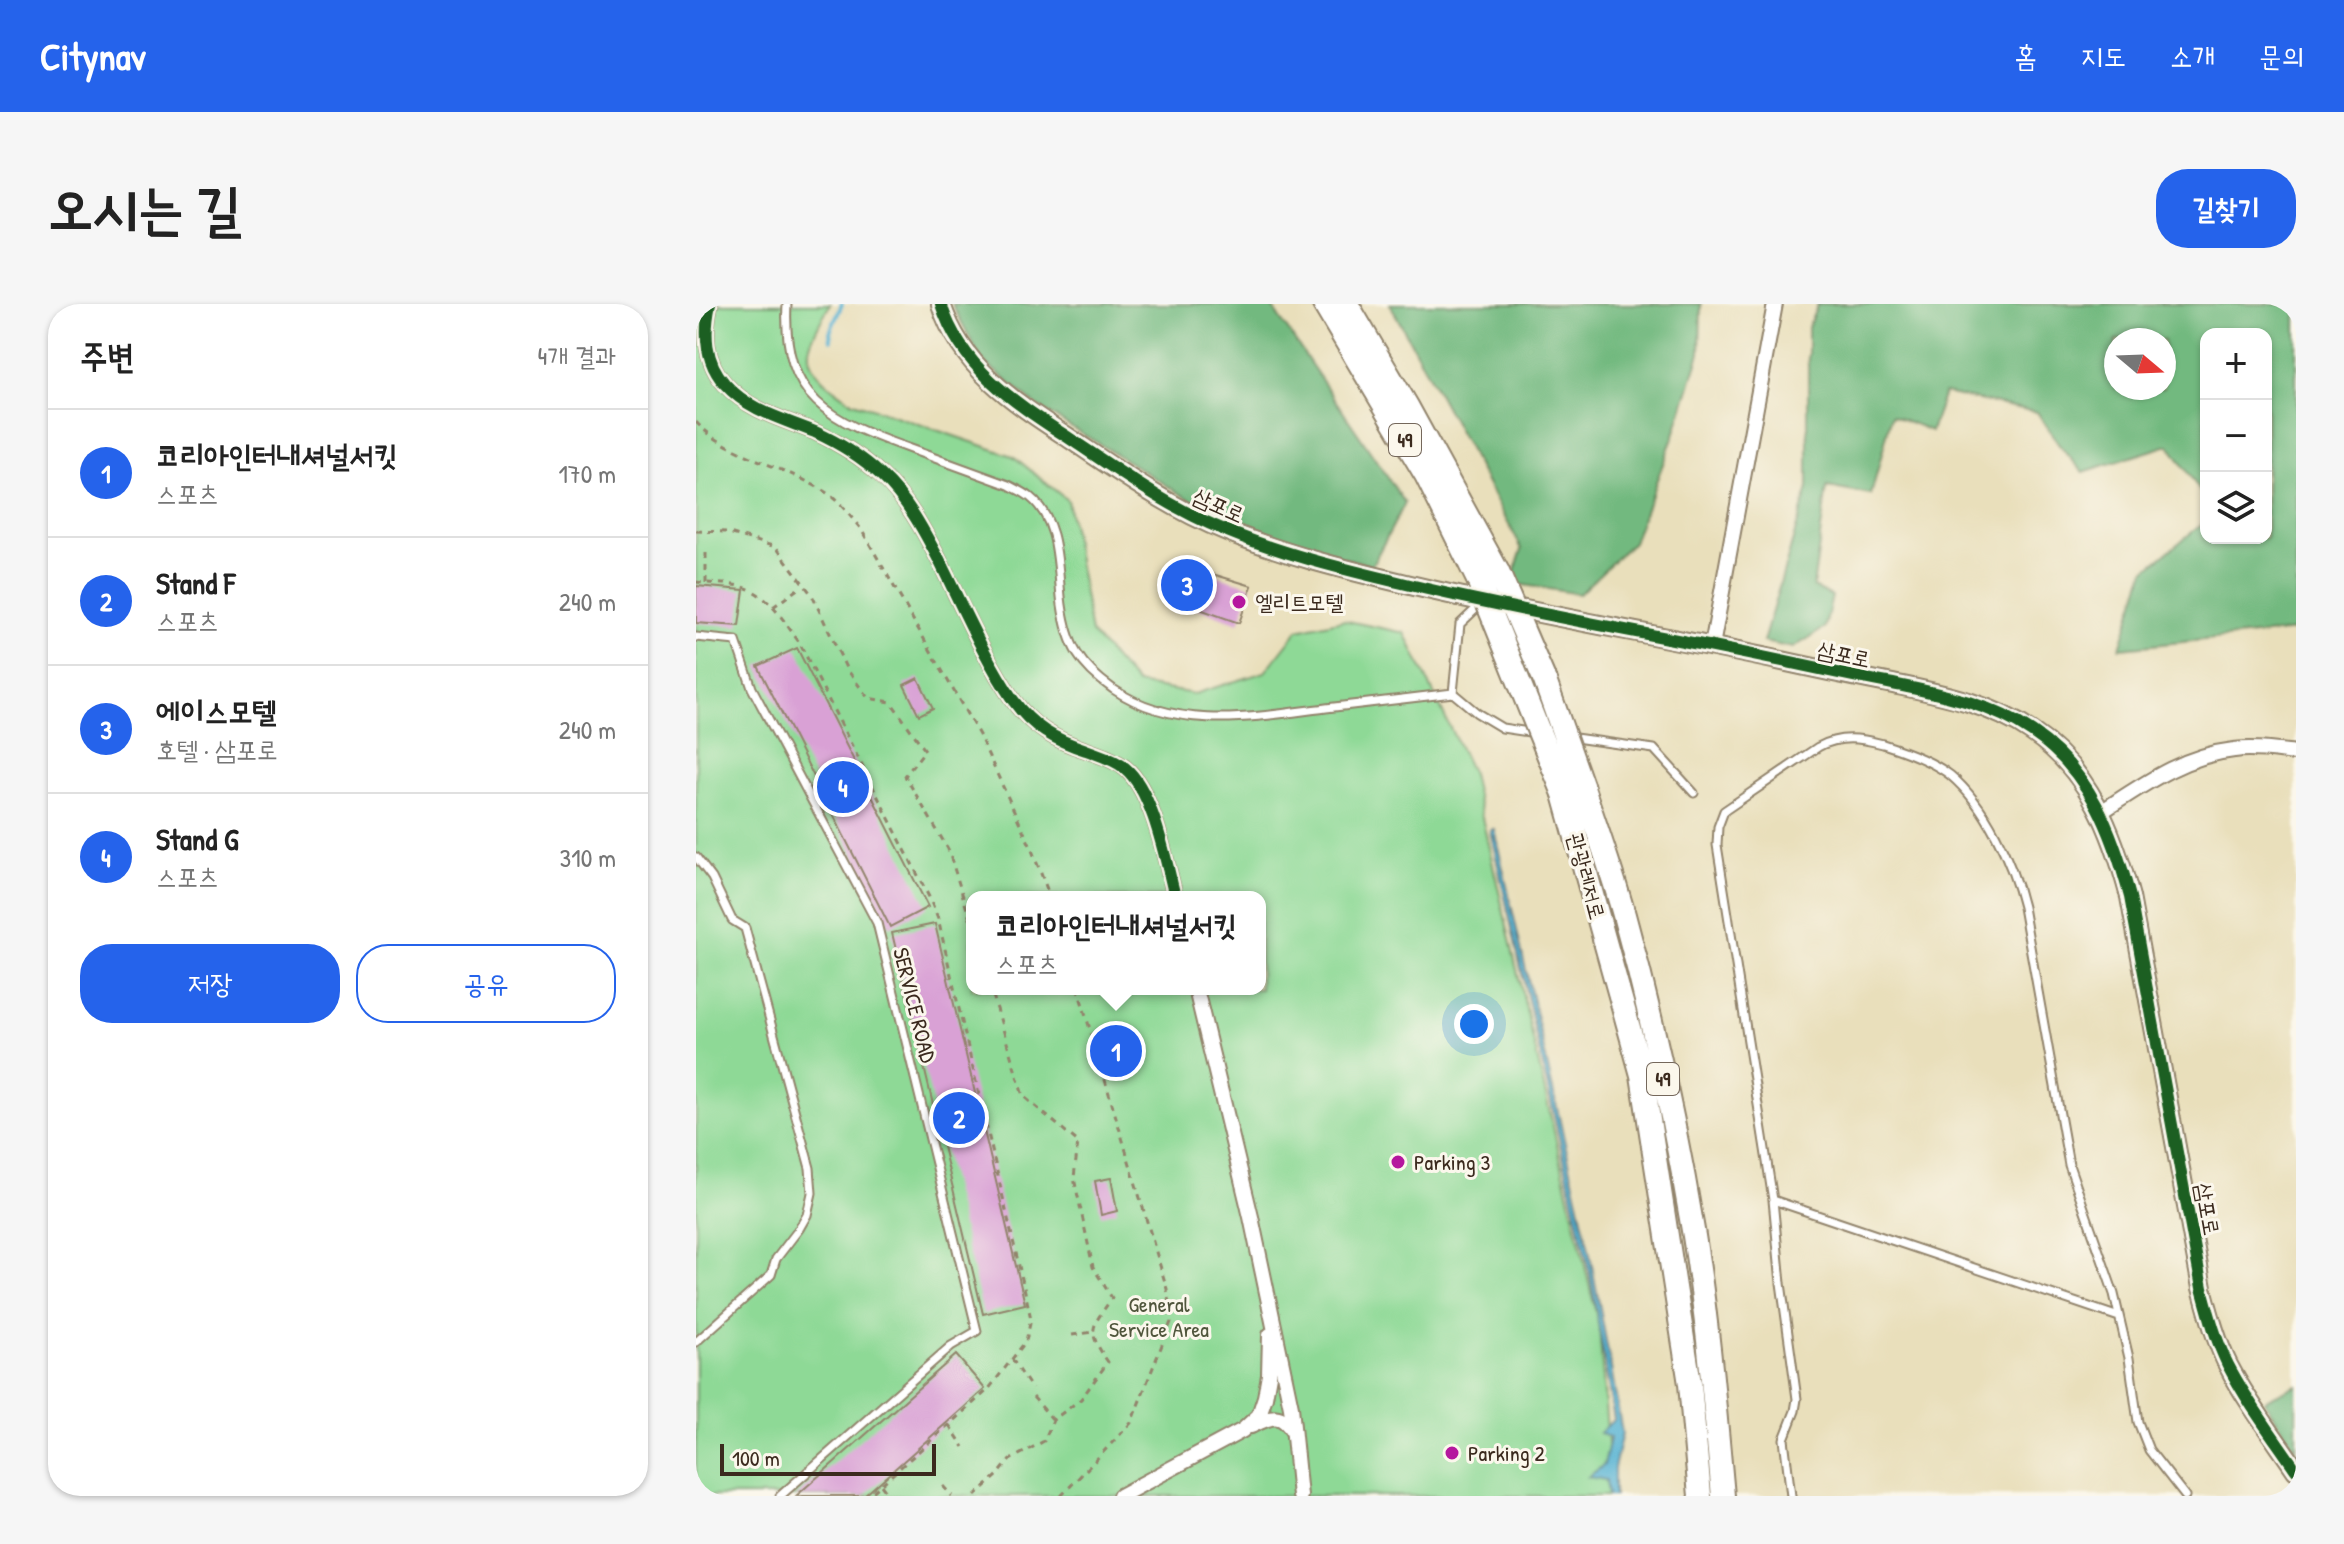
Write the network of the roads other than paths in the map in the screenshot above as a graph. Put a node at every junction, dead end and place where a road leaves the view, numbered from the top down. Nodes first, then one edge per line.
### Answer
1 (710, 304) edge
2 (787, 304) edge
3 (941, 304) edge
4 (1324, 304) edge
5 (1347, 304) edge
6 (1775, 304) edge
7 (1488, 576) junction
8 (1483, 603) junction
9 (696, 637) edge
10 (1712, 646) junction
11 (1453, 693) junction
12 (2296, 753) edge
13 (1694, 793) dead end
14 (2101, 812) junction
15 (696, 857) edge
16 (1173, 891) edge
17 (1197, 995) edge
18 (1773, 1200) junction
19 (1270, 1307) junction
20 (2119, 1317) junction
21 (696, 1342) edge
22 (1243, 1430) junction
23 (1293, 1432) junction
24 (2296, 1470) edge
25 (1706, 1481) edge
26 (780, 1496) edge
27 (1120, 1496) edge
28 (1300, 1496) edge
29 (1723, 1496) edge
30 (1791, 1496) edge
31 (2185, 1496) edge

1 - 16 street
2 - 11 lane
3 - 8 street, 삼포로
4 - 7 highway, 관광레저로 / 49
5 - 7 highway, 관광레저로 / 49
6 - 10 street
7 - 25 highway, 관광레저로 / 49, bridge
8 - 10 street, 삼포로
8 - 11 lane
9 - 26 lane, SERVICE ROAD
10 - 14 street, 삼포로
11 - 13 lane
12 - 14 street
14 - 24 street, 삼포로
15 - 21 lane
17 - 19 street
18 - 20 lane
18 - 20 lane
18 - 30 lane
19 - 22 street
19 - 23 street
20 - 31 lane
22 - 23 street
22 - 27 street
23 - 28 street
25 - 29 highway, 관광레저로 / 49

